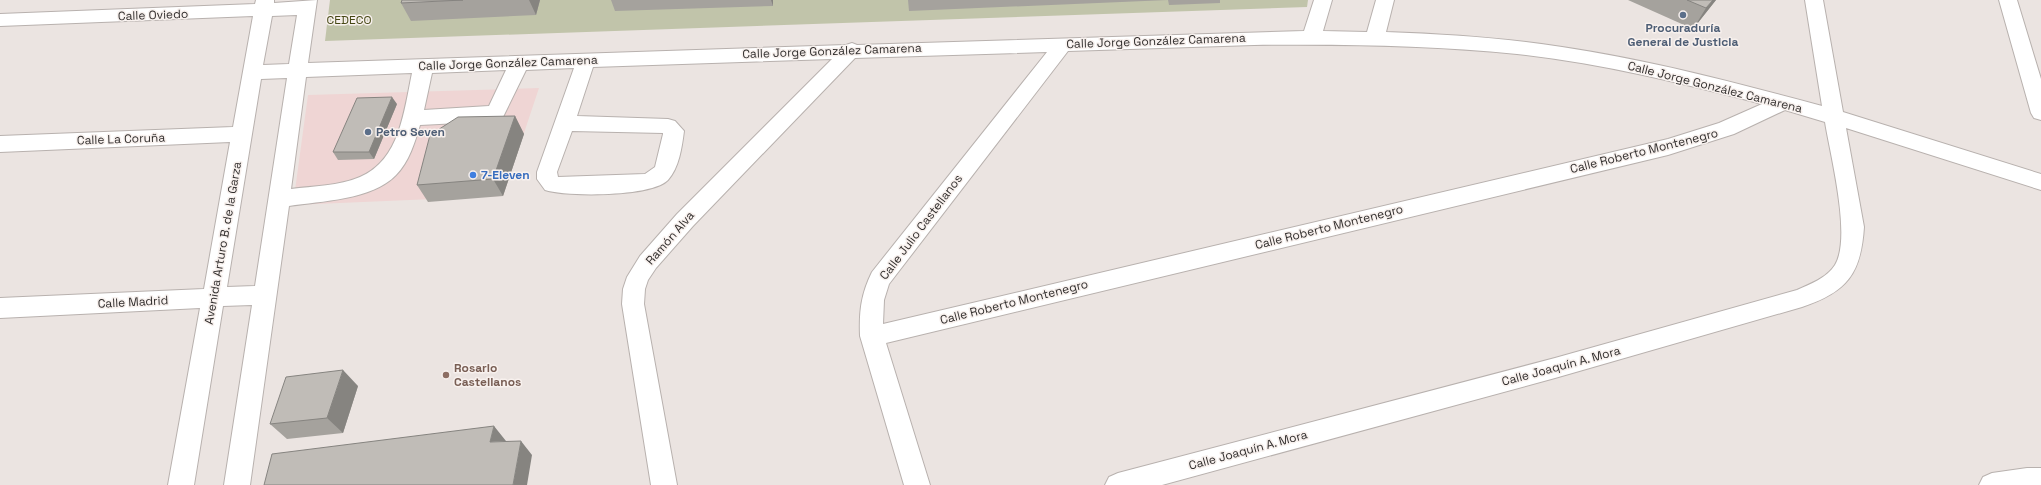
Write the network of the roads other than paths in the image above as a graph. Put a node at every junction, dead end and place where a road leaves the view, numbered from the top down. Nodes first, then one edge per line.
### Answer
1 (1323, 0) edge
2 (1385, 0) edge
3 (1814, 0) edge
4 (2008, 0) edge
5 (308, 4) edge
6 (265, 6) edge
7 (0, 20) edge
8 (1312, 37) junction
9 (1376, 37) junction
10 (1063, 44) junction
11 (852, 50) junction
12 (586, 60) junction
13 (519, 63) junction
14 (424, 65) junction
15 (298, 70) junction
16 (2034, 71) edge
17 (253, 72) junction
18 (1782, 103) junction
19 (2041, 113) edge
20 (411, 118) junction
21 (1834, 118) junction
22 (564, 124) junction
23 (243, 134) junction
24 (0, 144) edge
25 (2041, 182) edge
26 (279, 199) junction
27 (265, 295) junction
28 (214, 298) junction
29 (0, 308) edge
30 (872, 336) junction
31 (2041, 480) edge
32 (181, 485) edge
33 (237, 485) edge
34 (664, 485) edge
35 (917, 485) edge
36 (1118, 485) edge
37 (1992, 485) edge

1 - 8 street
2 - 9 street
3 - 21 street
4 - 16 street
5 - 6 street, Calle Oviedo
5 - 15 street
6 - 7 street, Calle Oviedo
6 - 17 street, Avenida Arturo B. de la Garza
8 - 9 street, Calle Jorge González Camarena
8 - 10 street, Calle Jorge González Camarena
9 - 18 street, Calle Jorge González Camarena
10 - 11 street, Calle Jorge González Camarena
10 - 30 street, Calle Julio Castellanos
11 - 12 street, Calle Jorge González Camarena
11 - 34 street, Ramón Alva
12 - 13 street, Calle Jorge González Camarena
12 - 22 street
13 - 14 street, Calle Jorge González Camarena
13 - 20 street
14 - 15 street, Calle Jorge González Camarena
14 - 20 street
15 - 17 street, Calle Jorge González Camarena
15 - 26 street
16 - 19 street
17 - 23 street, Avenida Arturo B. de la Garza
18 - 21 street, Calle Jorge González Camarena
18 - 30 street, Calle Roberto Montenegro
20 - 26 street
21 - 25 street, Calle Jorge González Camarena
21 - 36 street, Calle Joaquín A. Mora
22 - 22 street
23 - 24 street, Calle La Coruña
23 - 28 street, Avenida Arturo B. de la Garza
26 - 27 street
27 - 28 street, Calle Madrid
27 - 33 street
28 - 29 street, Calle Madrid
28 - 32 street, Avenida Arturo B. de la Garza
30 - 35 street, Calle Julio Castellanos
31 - 37 street

